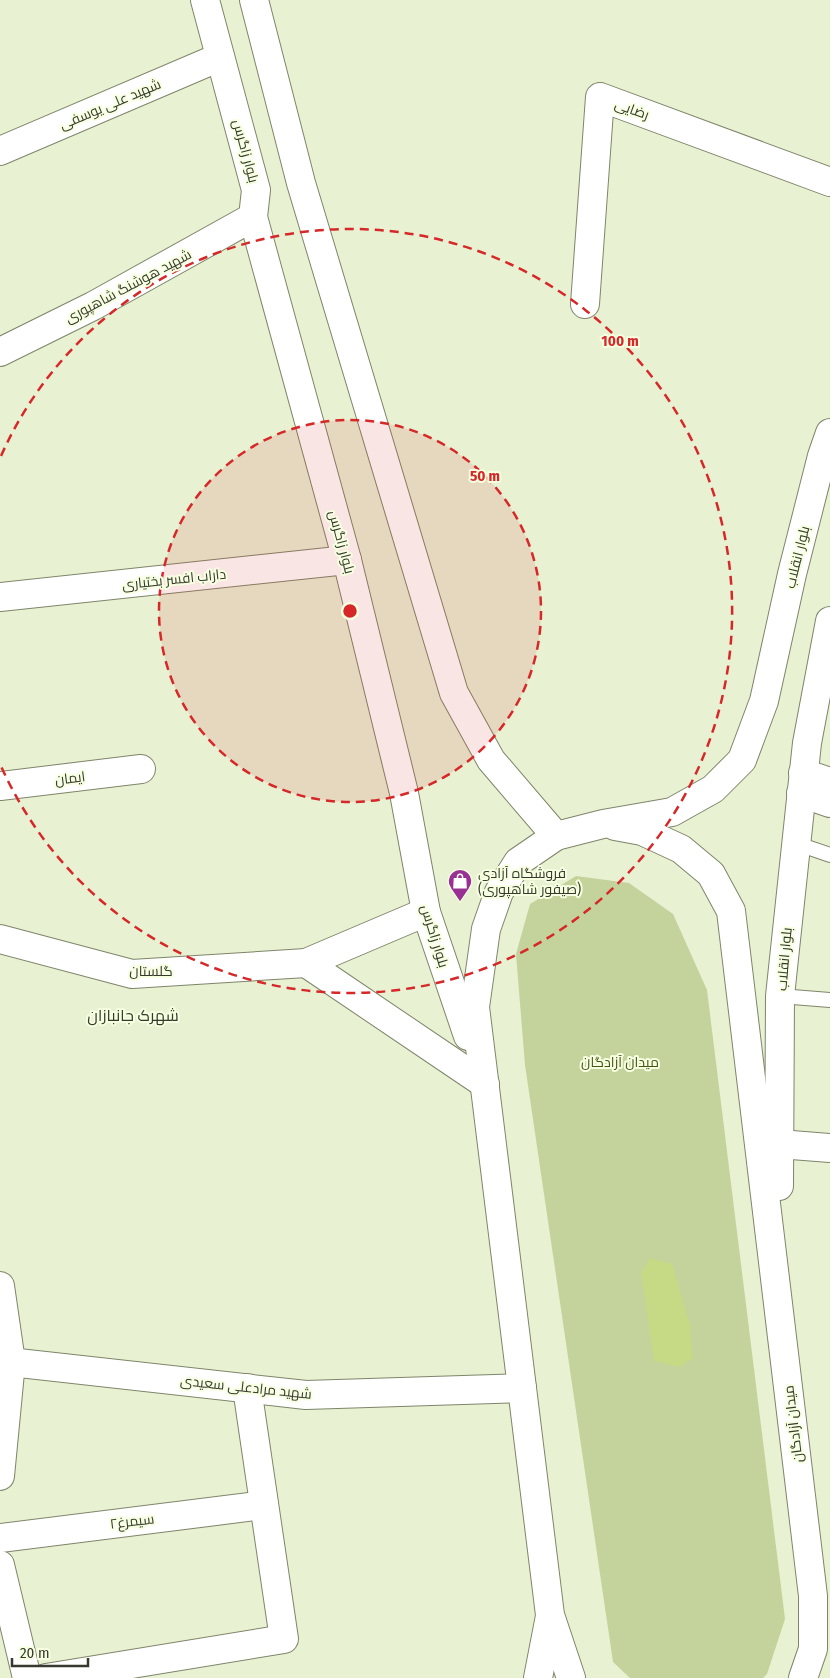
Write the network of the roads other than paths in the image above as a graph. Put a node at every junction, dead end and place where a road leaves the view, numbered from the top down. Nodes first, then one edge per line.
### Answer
1 (205, 0) edge
2 (254, 0) edge
3 (220, 57) junction
4 (0, 151) edge
5 (830, 182) edge
6 (253, 218) junction
7 (585, 304) dead end
8 (0, 352) edge
9 (830, 433) edge
10 (347, 560) junction
11 (0, 597) edge
12 (830, 621) edge
13 (141, 769) dead end
14 (830, 782) edge
15 (802, 783) junction
16 (0, 786) edge
17 (830, 803) edge
18 (603, 824) junction
19 (556, 836) junction
20 (795, 842) junction
21 (830, 855) edge
22 (426, 912) junction
23 (0, 939) edge
24 (306, 963) junction
25 (780, 996) junction
26 (830, 1000) edge
27 (484, 1084) junction
28 (779, 1144) junction
29 (830, 1148) edge
30 (0, 1286) edge
31 (778, 1300) junction
32 (6, 1362) edge
33 (247, 1388) junction
34 (522, 1388) junction
35 (0, 1476) edge
36 (264, 1505) junction
37 (0, 1538) edge
38 (0, 1565) edge
39 (550, 1615) junction
40 (27, 1678) edge
41 (46, 1678) edge
42 (538, 1678) edge
43 (571, 1678) edge
44 (803, 1678) edge

1 - 3 main road, بلوار زاگرس
2 - 19 main road
3 - 4 main road, شهید علی یوسفی
3 - 6 main road, بلوار زاگرس
5 - 7 main road, رضایی
6 - 8 main road, شهید هوشنگ شاهپوری
6 - 10 main road, بلوار زاگرس
9 - 18 main road, بلوار انقلاب
10 - 11 main road, داراب افسر بختیاری
10 - 22 main road, بلوار زاگرس
12 - 15 main road, بلوار انقلاب
13 - 16 main road, ایمان
14 - 15 main road
15 - 17 main road
15 - 20 main road, بلوار انقلاب
18 - 19 main road, میدان آزادگان
18 - 31 main road, میدان آزادگان
19 - 27 main road, میدان آزادگان
20 - 21 lane
20 - 25 main road, بلوار انقلاب
22 - 24 main road, گلستان
22 - 27 main road, بلوار زاگرس
23 - 24 main road, گلستان
24 - 27 main road
25 - 26 lane
25 - 28 main road, بلوار انقلاب
27 - 34 main road, میدان آزادگان
28 - 29 main road
28 - 31 main road, بلوار انقلاب
30 - 32 main road
31 - 44 main road, میدان آزادگان
32 - 33 main road, شهید مرادعلی سعیدی
32 - 35 main road
33 - 34 main road, شهید مرادعلی سعیدی
33 - 36 main road
34 - 39 main road, میدان آزادگان
36 - 37 main road, سیمرغ۲
36 - 41 main road
38 - 40 main road
39 - 42 main road
39 - 43 main road, میدان آزادگان

